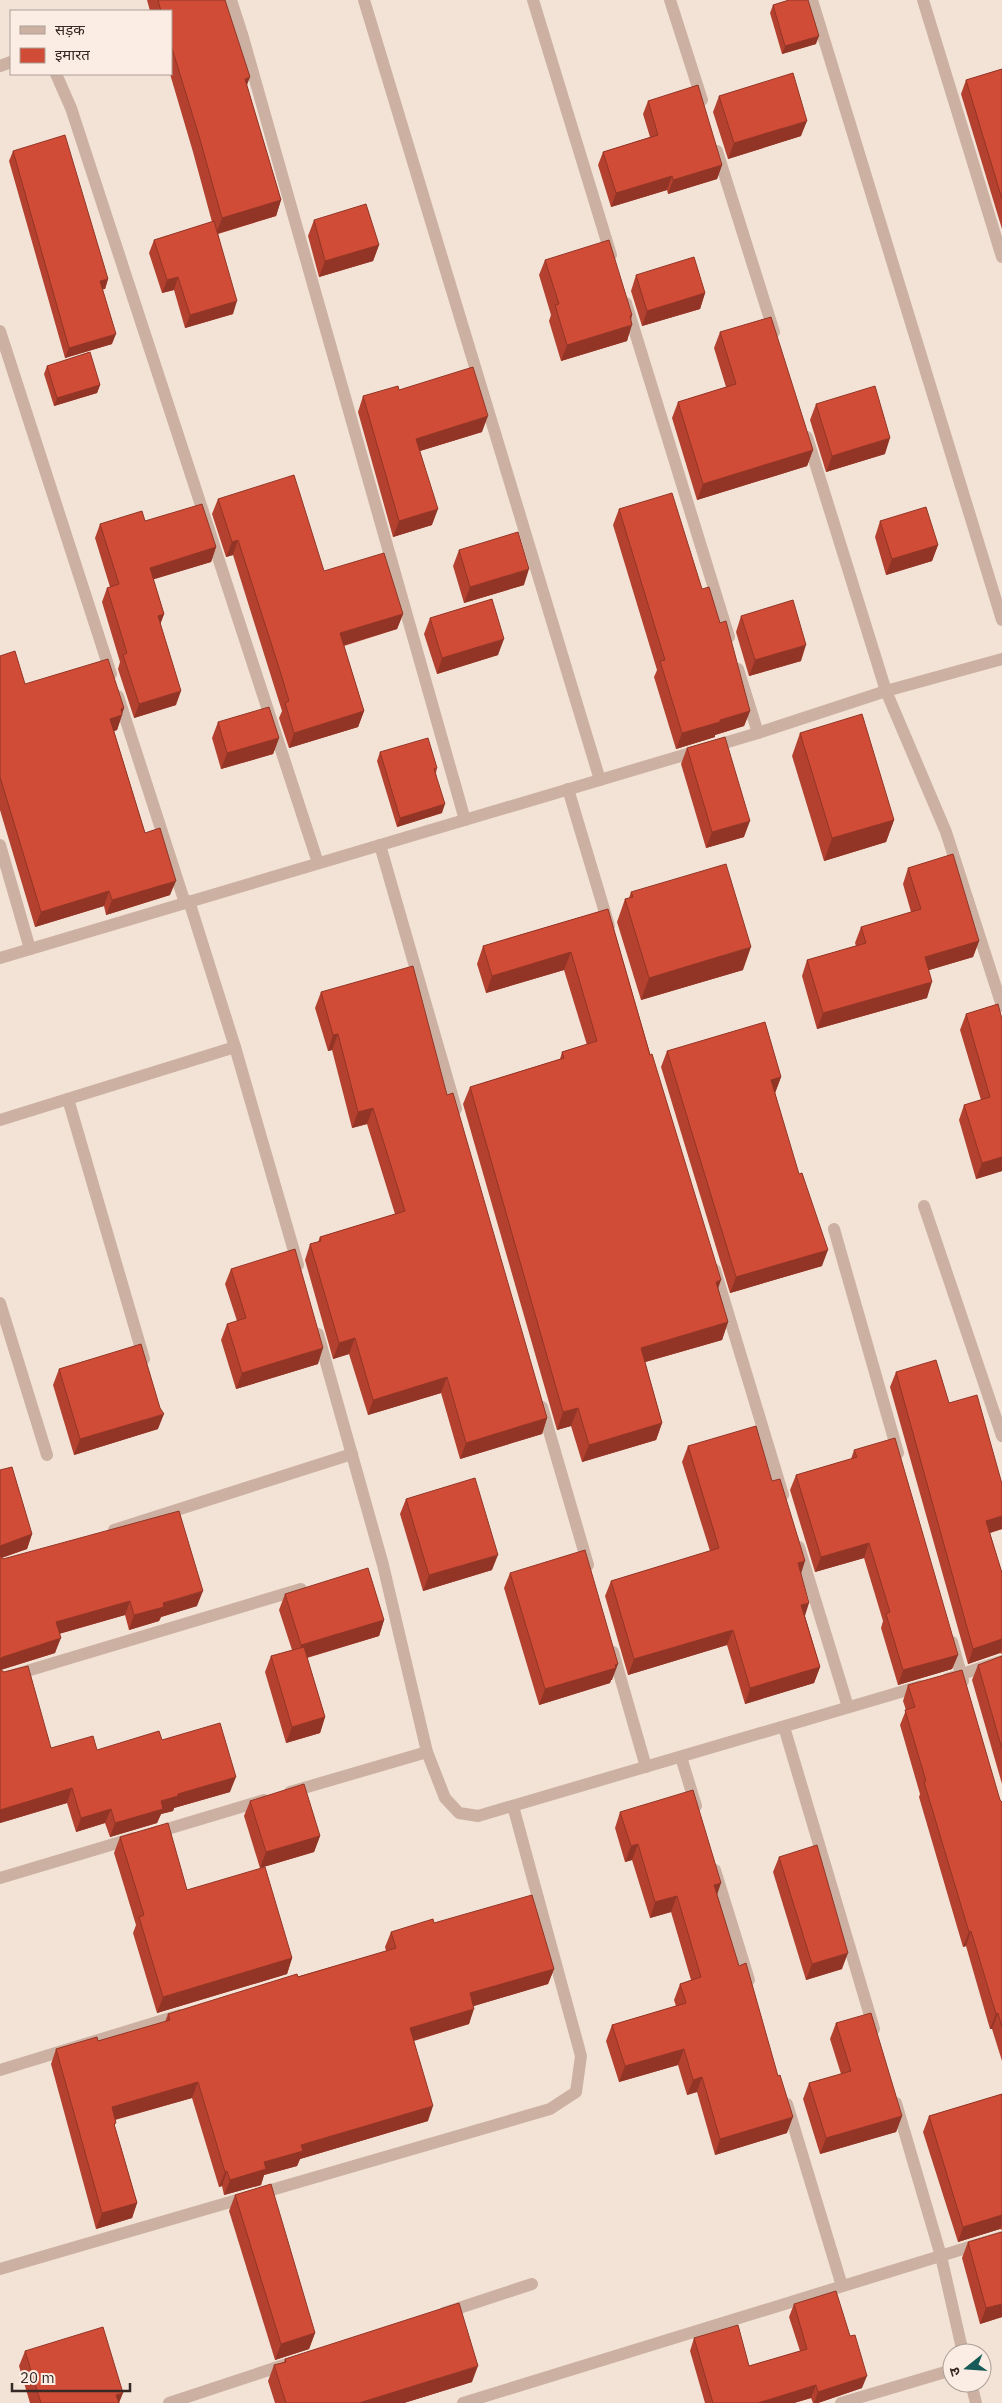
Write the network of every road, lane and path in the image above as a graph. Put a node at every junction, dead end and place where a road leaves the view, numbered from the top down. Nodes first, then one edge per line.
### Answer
1 (231, 0) edge
2 (364, 0) edge
3 (533, 0) edge
4 (670, 0) edge
5 (812, 0) edge
6 (923, 0) edge
7 (56, 75) edge
8 (706, 114) edge
9 (714, 142) edge
10 (1002, 257) edge
11 (615, 266) edge
12 (623, 295) edge
13 (0, 331) edge
14 (777, 341) edge
15 (803, 426) edge
16 (1002, 620) edge
17 (1002, 659) edge
18 (886, 692) junction
19 (758, 733) junction
20 (600, 780) junction
21 (568, 789) junction
22 (465, 820) junction
23 (0, 845) edge
24 (380, 845) junction
25 (318, 863) junction
26 (187, 902) junction
27 (615, 942) edge
28 (30, 949) junction
29 (0, 958) edge
30 (1002, 1006) edge
31 (235, 1047) junction
32 (68, 1099) junction
33 (0, 1120) edge
34 (460, 1123) edge
35 (924, 1206) dead end
36 (834, 1229) dead end
37 (711, 1258) edge
38 (301, 1274) edge
39 (0, 1303) edge
40 (314, 1322) edge
41 (148, 1374) edge
42 (538, 1392) edge
43 (1002, 1436) edge
44 (352, 1454) junction
45 (46, 1455) dead end
46 (902, 1466) edge
47 (787, 1507) edge
48 (105, 1533) edge
49 (796, 1535) edge
50 (591, 1575) edge
51 (316, 1585) edge
52 (948, 1627) edge
53 (610, 1642) edge
54 (1002, 1661) edge
55 (962, 1675) junction
56 (0, 1679) edge
57 (967, 1693) edge
58 (848, 1707) junction
59 (784, 1727) junction
60 (427, 1752) junction
61 (681, 1757) junction
62 (646, 1767) junction
63 (513, 1806) junction
64 (701, 1823) edge
65 (712, 1861) edge
66 (0, 1878) edge
67 (753, 1993) edge
68 (191, 2011) edge
69 (876, 2038) edge
70 (0, 2070) edge
71 (782, 2088) edge
72 (894, 2095) edge
73 (1002, 2237) edge
74 (941, 2256) junction
75 (0, 2269) edge
76 (532, 2284) dead end
77 (842, 2286) junction
78 (430, 2317) edge
79 (961, 2343) edge
80 (300, 2360) edge
81 (942, 2373) edge
82 (170, 2403) edge
83 (463, 2403) edge
84 (842, 2403) edge

1 - 22 street
2 - 20 street
3 - 11 street
4 - 8 street
5 - 16 street
6 - 10 street
7 - 25 street
9 - 14 street
12 - 19 street
13 - 26 street
15 - 18 street
17 - 18 street
18 - 19 street
18 - 30 street
19 - 20 street
20 - 21 street
21 - 22 street
21 - 27 street
22 - 24 street
23 - 28 street
24 - 25 street
24 - 34 street
25 - 26 street
26 - 28 street
26 - 31 street
28 - 29 street
31 - 32 street
31 - 38 street
32 - 33 street
32 - 41 street
35 - 43 street
36 - 46 street
37 - 47 street
39 - 45 street
40 - 44 street
42 - 50 street
44 - 48 street
44 - 60 street
49 - 58 street
51 - 56 street
52 - 55 street
53 - 62 street
54 - 55 street
55 - 57 street
55 - 58 street
58 - 59 street
59 - 61 street
59 - 69 street
60 - 63 street
60 - 66 street
61 - 62 street
61 - 64 street
62 - 63 street
63 - 75 street
65 - 67 street
68 - 70 street
71 - 77 street
72 - 74 street
73 - 74 street
74 - 77 street
74 - 79 street
76 - 78 street
77 - 83 street
80 - 82 street
81 - 84 street

